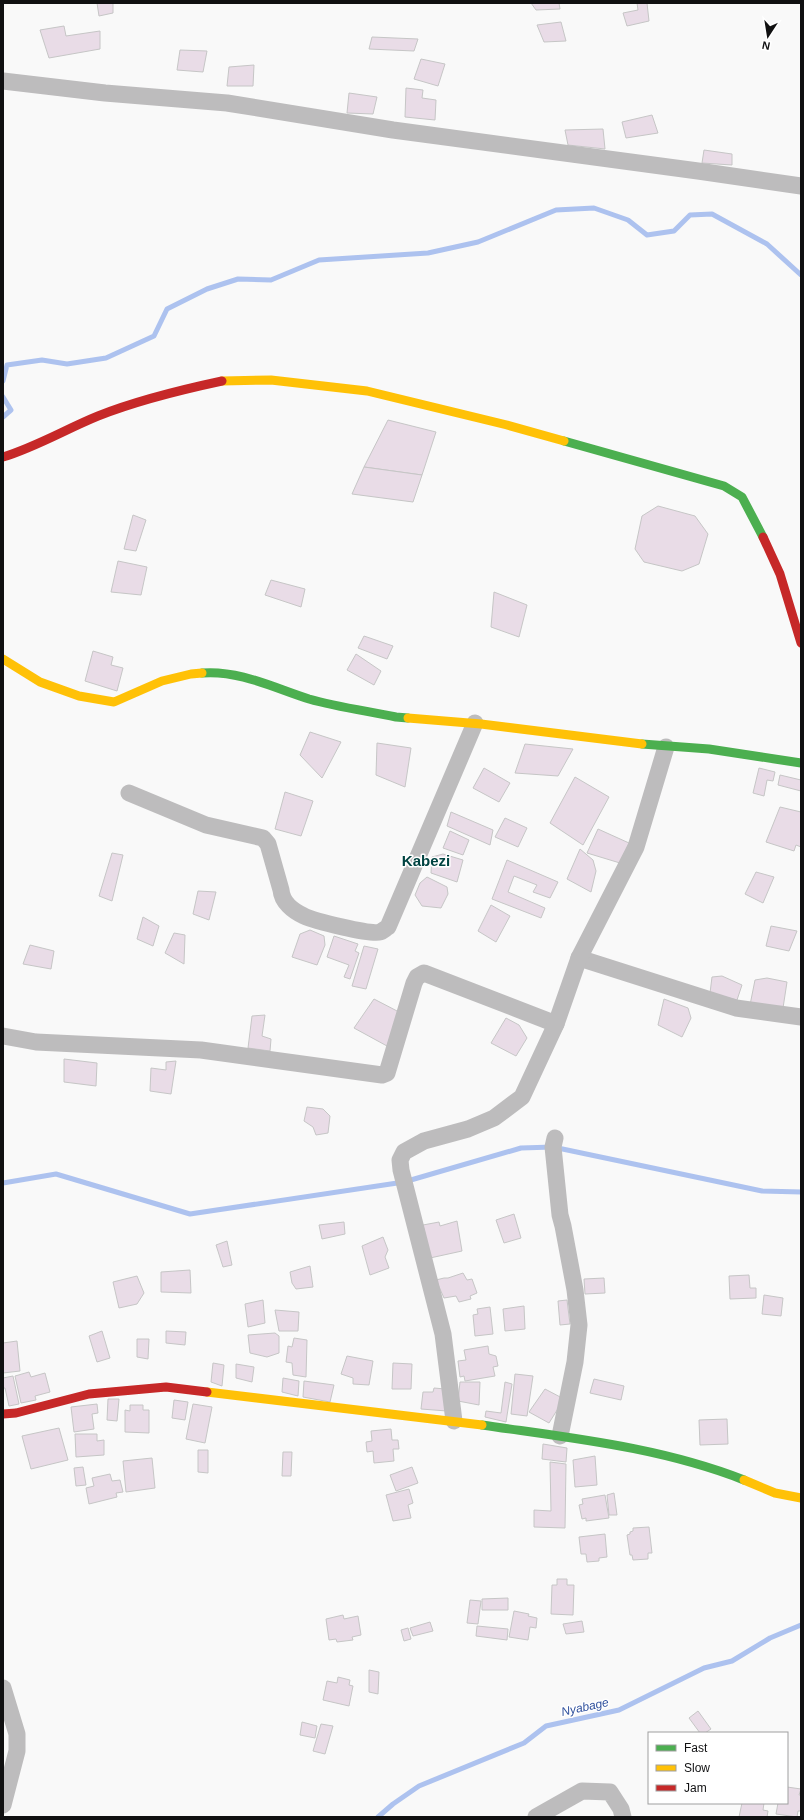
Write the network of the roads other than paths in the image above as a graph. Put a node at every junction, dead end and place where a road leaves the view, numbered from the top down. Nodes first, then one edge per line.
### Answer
1 (3, 81) edge
2 (801, 186) edge
3 (3, 457) edge
4 (801, 643) edge
5 (3, 659) edge
6 (475, 723) junction
7 (666, 747) junction
8 (801, 763) edge
9 (130, 793) dead end
10 (579, 958) junction
11 (801, 1017) edge
12 (556, 1024) junction
13 (3, 1036) edge
14 (555, 1138) dead end
15 (3, 1414) edge
16 (454, 1421) junction
17 (560, 1436) junction
18 (801, 1498) edge
19 (3, 1688) edge
20 (3, 1805) edge
21 (536, 1817) edge
22 (623, 1817) edge

1 - 2 street
3 - 4 street
5 - 6 street
6 - 7 street
6 - 9 street
7 - 8 street
7 - 10 street
10 - 11 street
10 - 12 street
12 - 13 street
12 - 16 street
14 - 17 street
15 - 16 street
16 - 17 street
17 - 18 street
19 - 20 street
21 - 22 street

